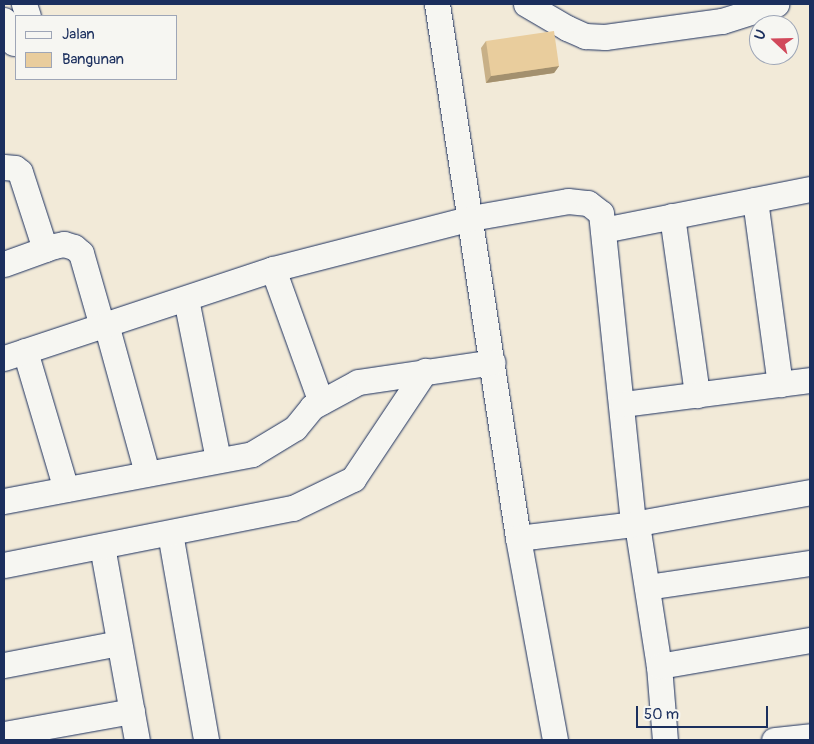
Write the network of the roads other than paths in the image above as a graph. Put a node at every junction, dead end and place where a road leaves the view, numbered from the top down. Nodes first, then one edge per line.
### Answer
1 (437, 4) edge
2 (526, 4) edge
3 (776, 4) edge
4 (4, 20) edge
5 (11, 45) edge
6 (4, 167) edge
7 (810, 189) edge
8 (755, 200) junction
9 (672, 216) junction
10 (471, 218) junction
11 (603, 230) junction
12 (45, 250) junction
13 (4, 264) edge
14 (273, 269) junction
15 (186, 299) junction
16 (104, 325) junction
17 (14, 354) edge
18 (493, 362) junction
19 (426, 371) junction
20 (810, 380) edge
21 (780, 384) junction
22 (697, 395) junction
23 (321, 402) junction
24 (623, 404) junction
25 (218, 459) junction
26 (147, 473) junction
27 (66, 489) junction
28 (810, 492) edge
29 (4, 501) edge
30 (633, 524) junction
31 (170, 533) junction
32 (518, 538) junction
33 (102, 546) junction
34 (810, 563) edge
35 (4, 565) edge
36 (647, 587) junction
37 (810, 640) edge
38 (119, 643) junction
39 (4, 665) edge
40 (658, 666) junction
41 (132, 711) junction
42 (4, 734) edge
43 (810, 736) edge
44 (137, 740) edge
45 (206, 740) edge
46 (555, 740) edge
47 (665, 740) edge
48 (774, 740) edge

1 - 10 street
2 - 3 street
4 - 5 street
6 - 12 street
7 - 8 street
8 - 9 street
8 - 21 street
9 - 11 street
9 - 22 street
10 - 11 street
10 - 14 street
10 - 18 street
11 - 24 street
12 - 13 street
12 - 16 street
14 - 15 street
14 - 23 street
15 - 16 street
15 - 25 street
16 - 17 street
16 - 26 street
17 - 27 street
18 - 19 street
18 - 32 street
19 - 23 street
19 - 31 street
20 - 21 street
21 - 22 street
22 - 24 street
23 - 25 street
24 - 30 street
25 - 26 street
26 - 27 street
27 - 29 street
28 - 30 street
30 - 32 street
30 - 36 street
31 - 33 street
31 - 45 street
32 - 46 street
33 - 35 street
33 - 38 street
34 - 36 street
36 - 40 street
37 - 40 street
38 - 39 street
38 - 41 street
40 - 47 street
41 - 42 street
41 - 44 street
43 - 48 street

